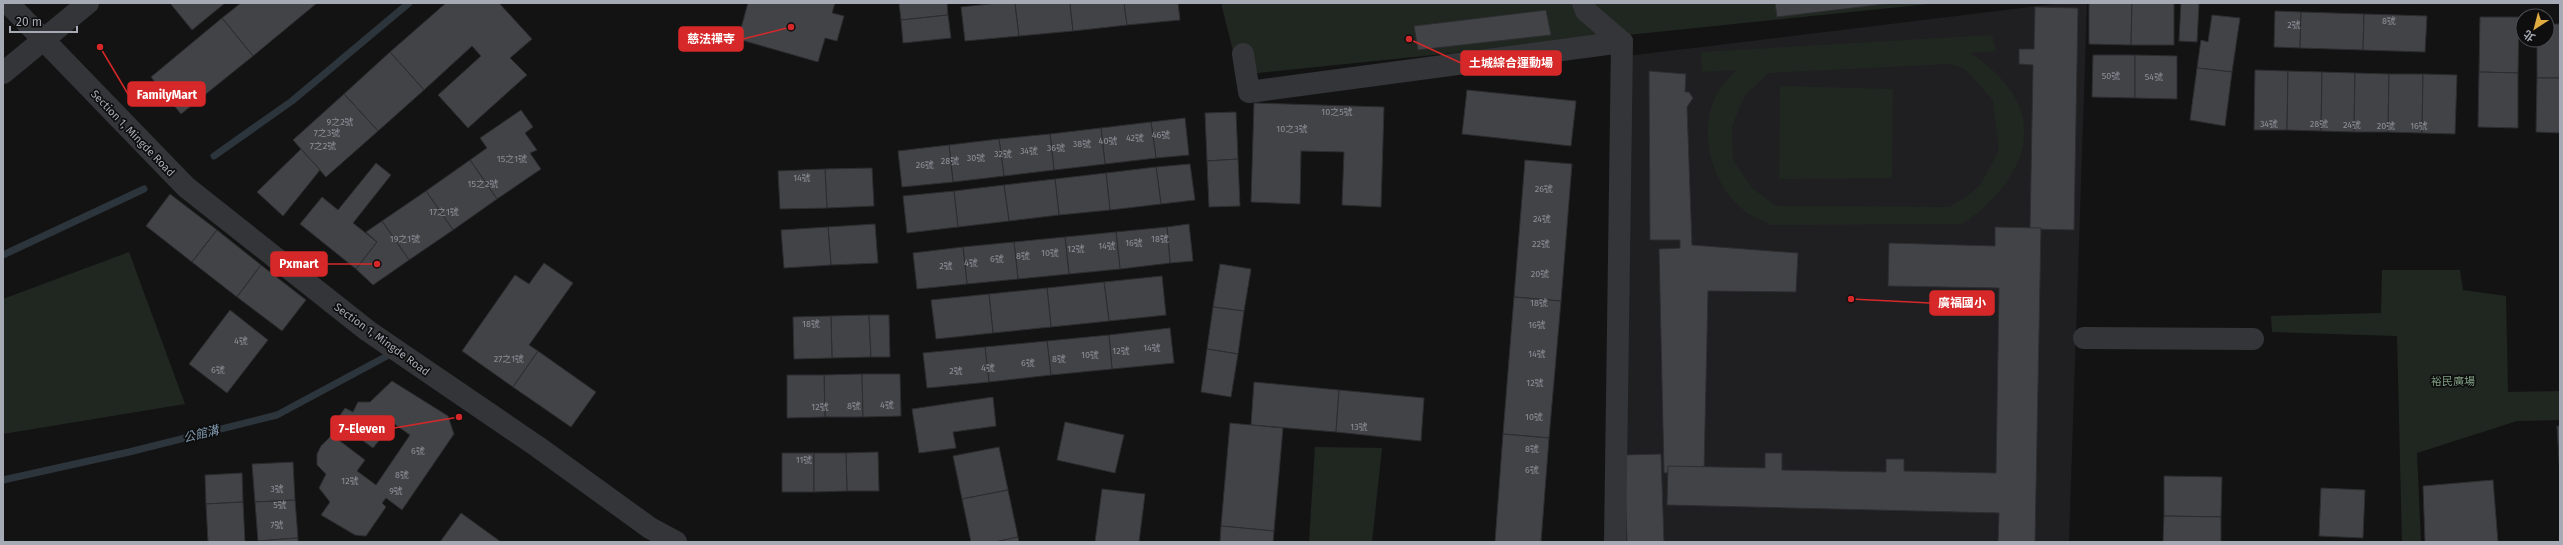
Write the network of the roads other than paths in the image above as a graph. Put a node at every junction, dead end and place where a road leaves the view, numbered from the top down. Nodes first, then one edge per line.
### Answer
1 (8, 3) edge
2 (88, 3) edge
3 (1583, 3) edge
4 (44, 39) junction
5 (1622, 42) junction
6 (1243, 54) dead end
7 (3, 73) edge
8 (2084, 338) dead end
9 (2253, 339) dead end
10 (651, 535) edge
11 (676, 542) edge
12 (1615, 542) edge

1 - 4 street, Section 1, Mingde Road
2 - 4 street
3 - 5 street
4 - 7 street
4 - 10 street, Section 1, Mingde Road
5 - 6 street
5 - 12 street
8 - 9 street
10 - 11 street, Section 1, Mingde Road

